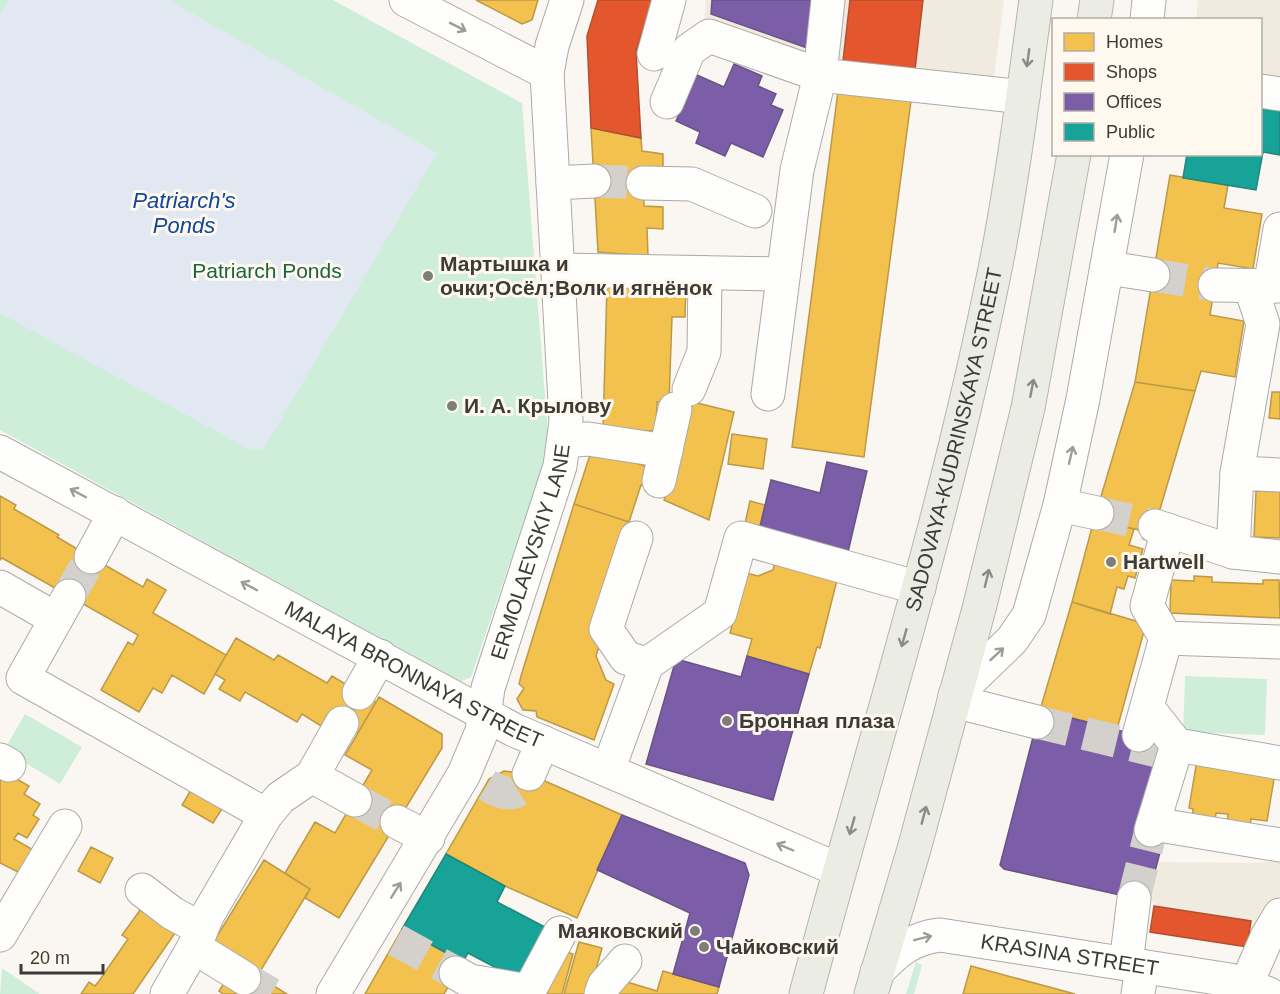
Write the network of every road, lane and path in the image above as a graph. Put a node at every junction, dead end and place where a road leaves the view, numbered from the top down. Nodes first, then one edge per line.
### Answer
1 (406, 0) edge
2 (567, 0) edge
3 (669, 0) edge
4 (828, 0) edge
5 (1036, 0) edge
6 (1097, 0) edge
7 (1149, 0) edge
8 (1094, 18) edge
9 (1147, 18) edge
10 (654, 54) dead end
11 (547, 73) junction
12 (820, 75) junction
13 (1262, 91) edge
14 (1280, 94) edge
15 (1023, 98) junction
16 (667, 102) dead end
17 (1074, 156) edge
18 (1127, 156) edge
19 (594, 181) tunnel mouth
20 (553, 183) junction
21 (643, 183) tunnel mouth
22 (755, 211) dead end
23 (1280, 229) edge
24 (1109, 268) junction
25 (558, 270) junction
26 (705, 273) junction
27 (783, 274) junction
28 (1153, 276) tunnel mouth
29 (1215, 285) tunnel mouth
30 (1267, 287) edge
31 (768, 394) dead end
32 (565, 441) junction
33 (0, 452) edge
34 (1237, 473) junction
35 (1280, 475) edge
36 (1060, 505) junction
37 (116, 513) junction
38 (1097, 513) tunnel mouth
39 (636, 538) dead end
40 (1233, 552) junction
41 (91, 557) tunnel mouth
42 (1280, 557) edge
43 (0, 587) edge
44 (919, 588) junction
45 (1166, 638) junction
46 (1280, 642) edge
47 (380, 656) junction
48 (647, 664) junction
49 (360, 693) dead end
50 (954, 698) junction
51 (485, 714) junction
52 (1037, 722) tunnel mouth
53 (342, 723) dead end
54 (1159, 739) junction
55 (543, 742) junction
56 (1280, 763) edge
57 (608, 770) junction
58 (529, 774) tunnel mouth
59 (312, 776) junction
60 (355, 800) tunnel mouth
61 (266, 815) junction
62 (397, 822) tunnel mouth
63 (65, 826) dead end
64 (428, 838) junction
65 (1280, 845) edge
66 (839, 870) junction
67 (142, 890) dead end
68 (1134, 898) tunnel mouth
69 (1280, 915) edge
70 (560, 933) dead end
71 (0, 935) edge
72 (196, 943) junction
73 (625, 961) dead end
74 (1135, 975) edge
75 (244, 978) tunnel mouth
76 (467, 983) tunnel mouth
77 (874, 983) edge
78 (1237, 988) edge
79 (166, 994) edge
80 (333, 994) edge
81 (601, 994) edge
82 (806, 994) edge

1 -> 11 street
2 - 11 street, ERMOLAEVSKIY LANE
3 - 10 street
4 - 12 street
5 -> 15 main road, SADOVAYA-KUDRINSKAYA STREET
6 - 8 main road
7 - 9 street
11 - 20 street, ERMOLAEVSKIY LANE
12 - 15 street
12 - 16 street
12 - 27 street
13 - 14 street
15 - 44 main road, SADOVAYA-KUDRINSKAYA STREET
50 -> 17 main road
24 -> 18 street
19 - 20 street
20 - 25 street, ERMOLAEVSKIY LANE
21 - 22 street
23 - 30 street
24 - 28 street
36 -> 24 street
25 - 26 street
25 - 32 street, ERMOLAEVSKIY LANE
26 - 27 street
26 - 32 street
27 - 31 street
29 - 30 street
30 - 34 street
32 - 51 street, ERMOLAEVSKIY LANE
37 -> 33 street, MALAYA BRONNAYA STREET
34 - 35 street
34 - 40 street
36 - 38 street
50 -> 36 street
37 - 41 street
47 -> 37 street, MALAYA BRONNAYA STREET
39 - 48 street
40 - 42 street
40 - 45 street
43 - 61 street
44 - 48 street
44 -> 66 main road, SADOVAYA-KUDRINSKAYA STREET
45 - 46 street
45 - 54 street
47 - 49 street
47 - 51 street, MALAYA BRONNAYA STREET
48 - 57 street
50 - 52 street
77 -> 50 main road
51 - 55 street, MALAYA BRONNAYA STREET
51 - 64 street, ERMOLAEVSKIY LANE
53 - 59 street
54 - 56 street
54 - 65 street
55 - 57 street, MALAYA BRONNAYA STREET
55 - 58 street
66 -> 57 street, MALAYA BRONNAYA STREET
59 - 60 street
59 - 61 street
61 - 72 street
62 - 64 street
63 - 71 street
80 -> 64 street, ERMOLAEVSKIY LANE
66 - 82 main road, SADOVAYA-KUDRINSKAYA STREET
67 - 72 street
68 - 74 street
69 - 78 street
70 - 76 street
72 - 75 street
72 - 79 street
73 - 81 street
77 -> 74 street, KRASINA STREET
74 - 78 street, KRASINA STREET

